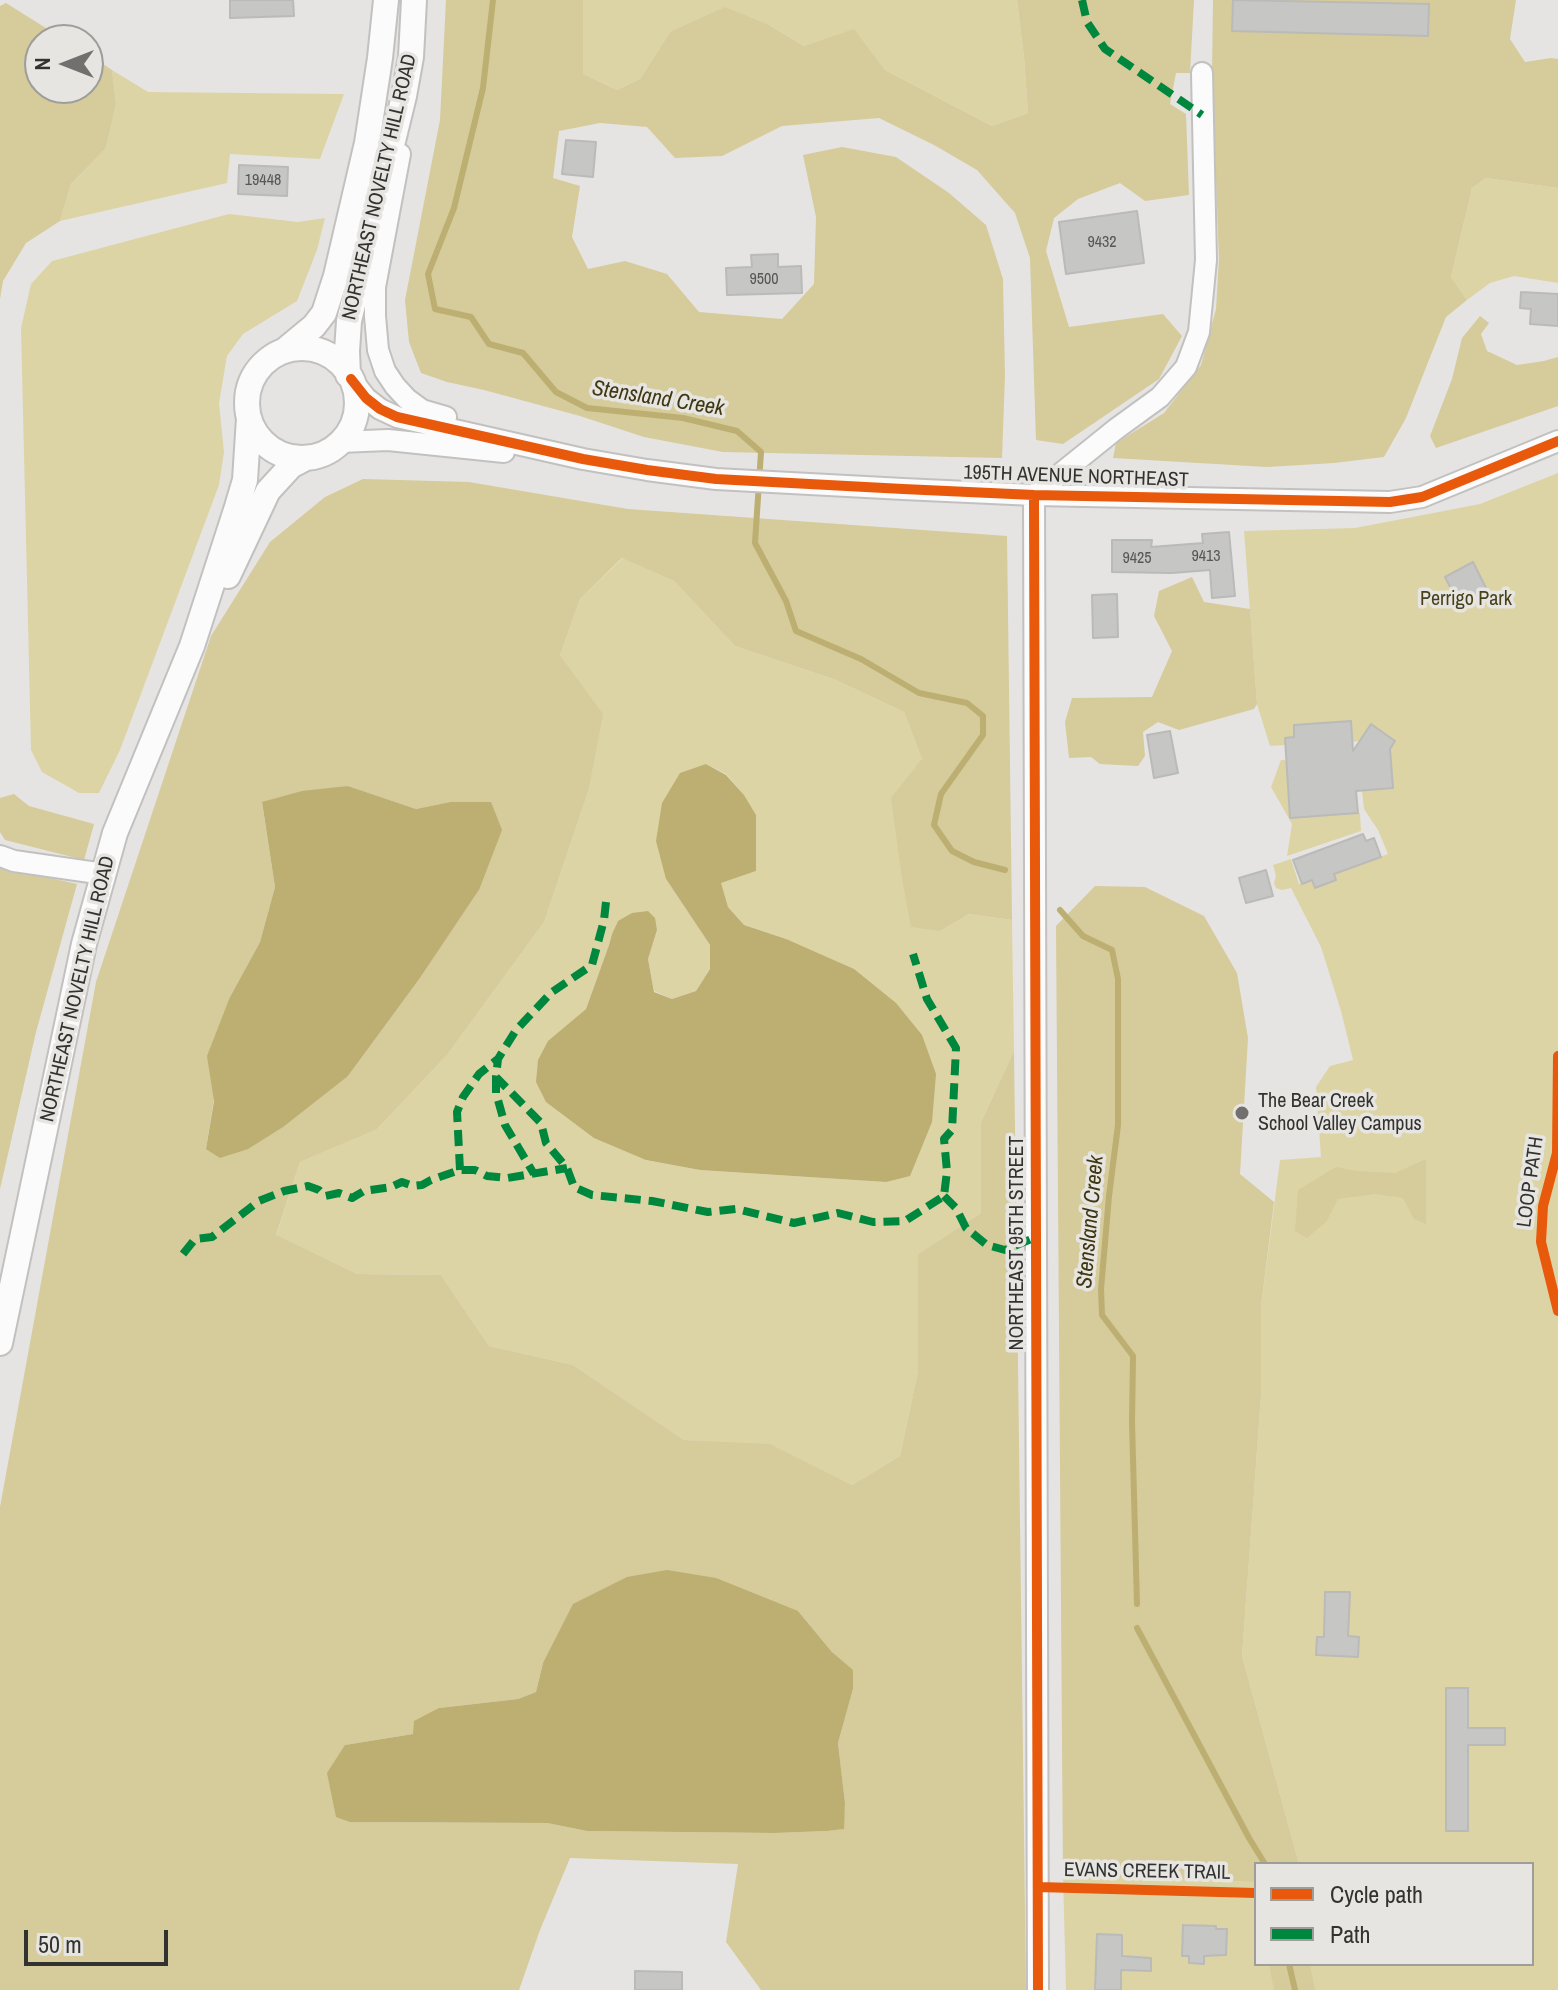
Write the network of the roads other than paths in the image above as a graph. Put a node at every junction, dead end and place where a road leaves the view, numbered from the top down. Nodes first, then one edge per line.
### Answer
1 (386, 0) edge
2 (414, 0) edge
3 (1202, 73) dead end
4 (404, 96) junction
5 (285, 350) junction
6 (350, 377) junction
7 (249, 418) junction
8 (1558, 441) edge
9 (340, 442) junction
10 (306, 458) junction
11 (583, 459) junction
12 (1034, 495) junction
13 (192, 646) junction
14 (0, 856) edge
15 (104, 874) junction
16 (0, 1343) edge
17 (1038, 1990) edge

1 - 5 main road, NORTHEAST NOVELTY HILL ROAD
2 - 4 main road, NORTHEAST NOVELTY HILL ROAD
3 - 12 street, 195TH AVENUE NORTHEAST
4 - 6 main road, NORTHEAST NOVELTY HILL ROAD
4 - 11 street
5 - 6 main road
5 - 7 main road
6 - 9 main road
6 - 11 street
7 - 10 main road
7 - 13 main road, NORTHEAST NOVELTY HILL ROAD
8 - 12 street, 195TH AVENUE NORTHEAST
9 - 10 main road
9 - 11 street
10 - 13 main road, NORTHEAST NOVELTY HILL ROAD
11 - 12 street, 195TH AVENUE NORTHEAST
12 - 17 street, NORTHEAST 95TH STREET
13 - 15 main road, NORTHEAST NOVELTY HILL ROAD
14 - 15 street
15 - 16 main road, NORTHEAST NOVELTY HILL ROAD

